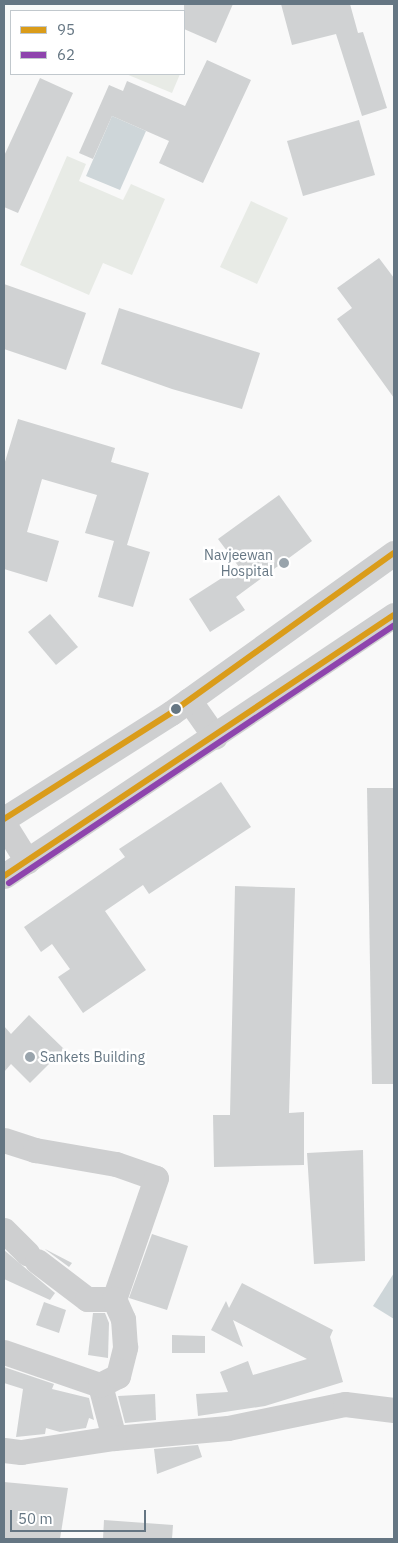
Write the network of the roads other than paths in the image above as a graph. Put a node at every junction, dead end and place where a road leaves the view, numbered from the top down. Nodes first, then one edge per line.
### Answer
1 (394, 553) edge
2 (394, 615) edge
3 (189, 700) junction
4 (215, 737) junction
5 (4, 819) edge
6 (4, 824) edge
7 (27, 860) junction
8 (4, 876) edge
9 (4, 1140) edge
10 (4, 1230) edge
11 (114, 1299) junction
12 (4, 1352) edge
13 (100, 1385) junction
14 (394, 1410) edge
15 (114, 1438) junction
16 (4, 1450) edge

1 - 3 street
2 - 4 street
3 - 4 street
3 - 5 street
4 - 7 street
6 - 7 street
7 - 8 street
9 - 11 street
10 - 11 street
11 - 13 street
12 - 13 street
13 - 15 street
14 - 15 street
15 - 16 street

